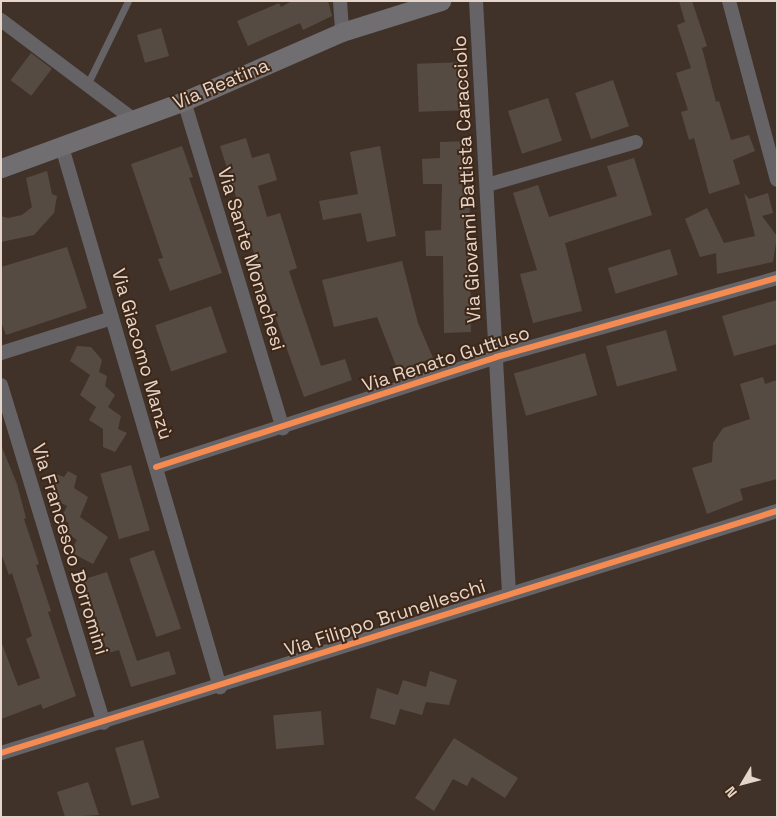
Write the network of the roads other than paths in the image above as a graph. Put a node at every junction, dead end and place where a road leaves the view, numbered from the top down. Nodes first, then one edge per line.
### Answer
1 (128, 1) edge
2 (340, 1) edge
3 (441, 1) edge
4 (476, 1) edge
5 (728, 1) edge
6 (1, 20) edge
7 (342, 32) junction
8 (87, 85) junction
9 (184, 101) junction
10 (133, 119) junction
11 (636, 142) dead end
12 (62, 147) junction
13 (1, 168) edge
14 (777, 180) edge
15 (487, 185) junction
16 (777, 278) edge
17 (112, 318) junction
18 (1, 353) edge
19 (496, 357) junction
20 (1, 385) edge
21 (283, 428) junction
22 (156, 467) junction
23 (777, 511) edge
24 (509, 594) junction
25 (220, 687) junction
26 (104, 723) junction
27 (1, 753) edge

1 - 8 lane
2 - 7 street
3 - 7 street, Via Reatina
4 - 15 street, Via Giovanni Battista Caracciolo
5 - 14 street
6 - 8 street
7 - 9 street, Via Reatina
8 - 10 street
9 - 10 street, Via Reatina
9 - 21 street, Via Sante Monachesi
10 - 12 street, Via Reatina
11 - 15 street
12 - 13 street, Via Reatina
12 - 17 street, Via Giacomo Manzù
15 - 19 street, Via Giovanni Battista Caracciolo
16 - 19 street, Via Renato Guttuso
17 - 18 street
17 - 22 street, Via Giacomo Manzù
19 - 21 street, Via Renato Guttuso
19 - 24 street, Via Giovanni Battista Caracciolo
20 - 26 street, Via Francesco Borromini
21 - 22 street, Via Renato Guttuso
22 - 25 street, Via Giacomo Manzù
23 - 24 street, Via Filippo Brunelleschi
24 - 25 street, Via Filippo Brunelleschi
25 - 26 street, Via Filippo Brunelleschi
26 - 27 street, Via Filippo Brunelleschi

